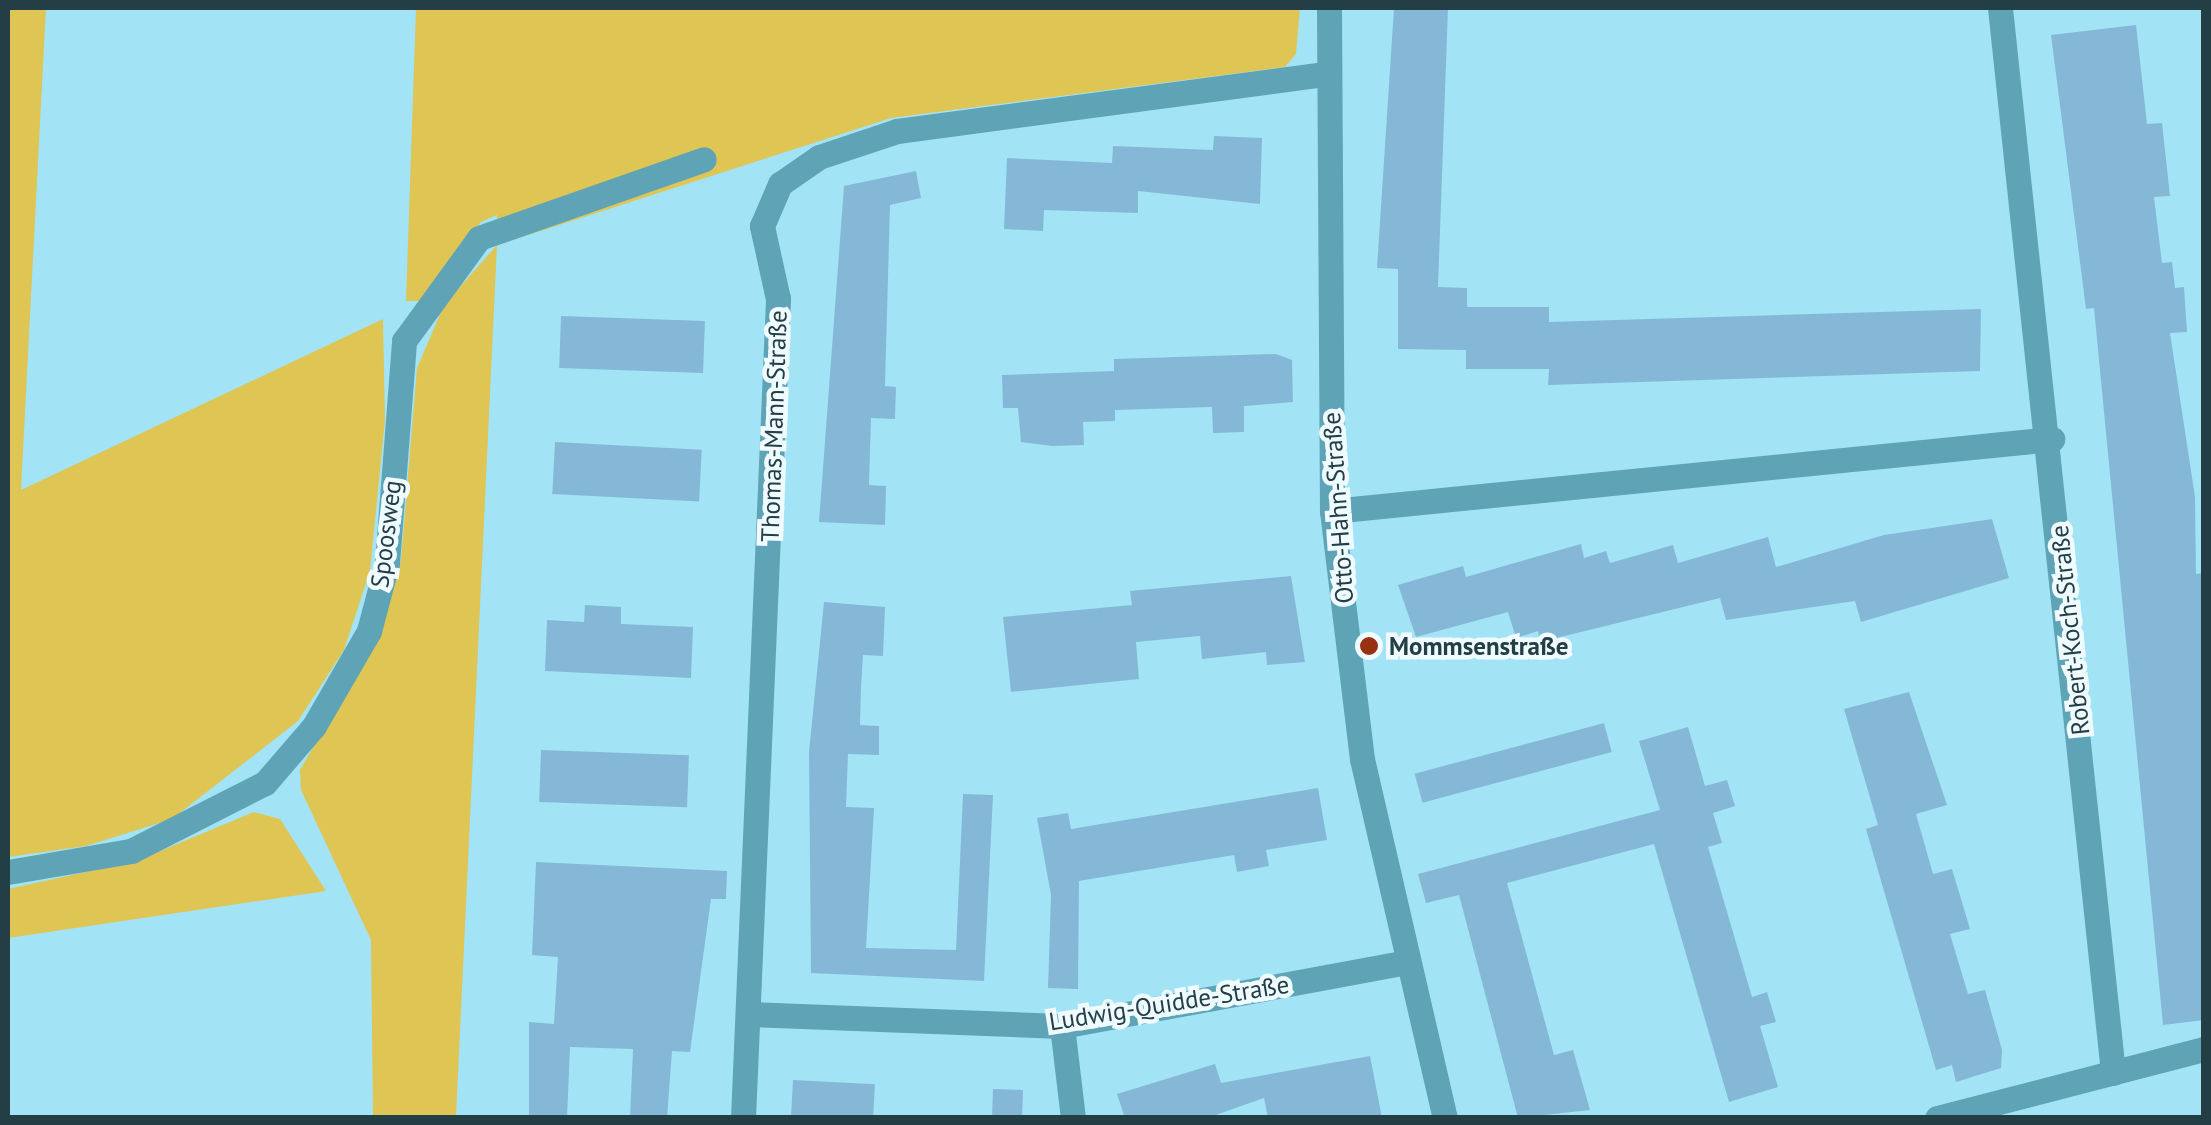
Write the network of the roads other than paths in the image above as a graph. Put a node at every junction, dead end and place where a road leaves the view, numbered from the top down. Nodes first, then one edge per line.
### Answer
1 (1329, 8) edge
2 (2000, 8) edge
3 (1327, 74) junction
4 (704, 160) dead end
5 (2052, 440) junction
6 (1332, 511) junction
7 (13, 872) edge
8 (1407, 962) junction
9 (750, 1014) junction
10 (1062, 1026) junction
11 (2204, 1050) edge
12 (2113, 1073) junction
13 (743, 1118) edge
14 (1074, 1118) edge
15 (1445, 1118) edge
16 (1938, 1118) edge

1 - 3 street, Otto-Hahn-Straße
2 - 5 street, Robert-Koch-Straße
3 - 6 street, Otto-Hahn-Straße
3 - 9 street, Thomas-Mann-Straße
4 - 7 street, Spoosweg
5 - 6 street
5 - 12 street, Robert-Koch-Straße
6 - 8 street, Otto-Hahn-Straße
8 - 10 street, Ludwig-Quidde-Straße
8 - 15 street, Otto-Hahn-Straße
9 - 10 street, Ludwig-Quidde-Straße
9 - 13 street, Thomas-Mann-Straße
10 - 14 street
11 - 12 street
12 - 16 street

